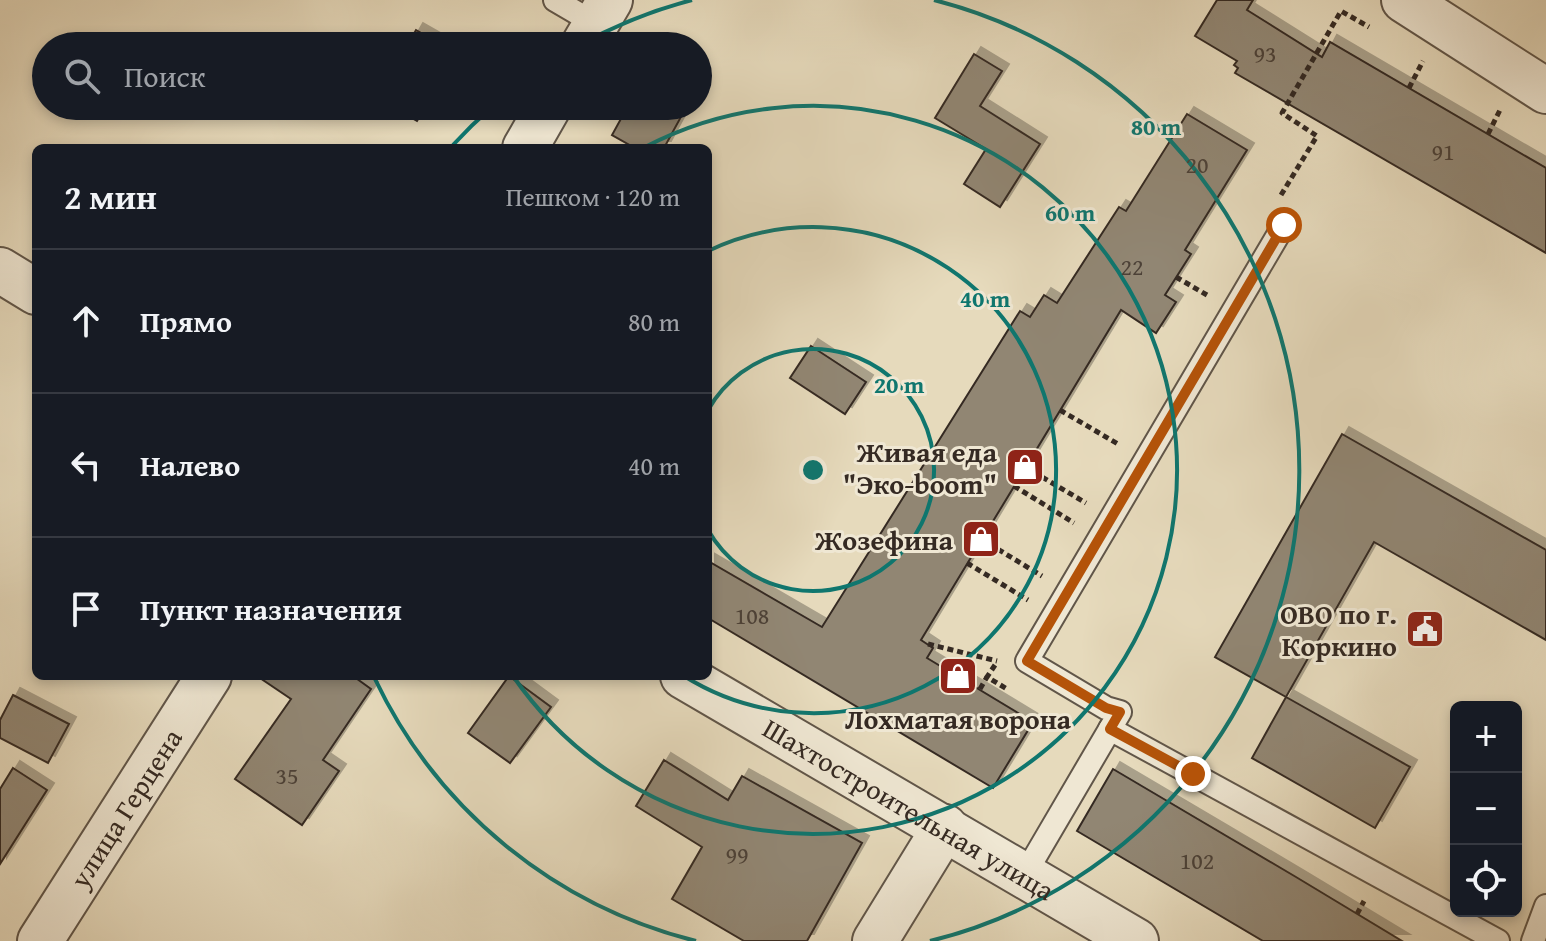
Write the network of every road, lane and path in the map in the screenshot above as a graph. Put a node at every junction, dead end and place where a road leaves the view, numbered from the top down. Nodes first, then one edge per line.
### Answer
1 (555, 0) edge
2 (1390, 16) edge
3 (597, 23) edge
4 (1412, 52) dead end
5 (1424, 59) junction
6 (1437, 67) dead end
7 (1409, 88) dead end
8 (1546, 91) edge
9 (1503, 104) dead end
10 (541, 120) edge
11 (1488, 134) dead end
12 (1317, 136) dead end
13 (527, 144) edge
14 (1284, 225) dead end
15 (0, 270) edge
16 (1176, 277) dead end
17 (32, 290) edge
18 (1217, 300) dead end
19 (1060, 410) dead end
20 (1126, 449) dead end
21 (1025, 467) dead end
22 (1014, 486) dead end
23 (1092, 506) dead end
24 (1079, 526) dead end
25 (981, 539) dead end
26 (967, 563) dead end
27 (1047, 579) dead end
28 (1032, 603) dead end
29 (928, 644) dead end
30 (997, 661) dead end
31 (987, 677) dead end
32 (206, 680) edge
33 (690, 680) edge
34 (980, 689) dead end
35 (1110, 729) junction
36 (945, 827) junction
37 (1025, 874) junction
38 (1546, 906) edge
39 (40, 941) edge
40 (875, 941) edge
41 (1136, 941) edge
42 (1498, 941) edge
43 (1533, 941) edge

1 - 3 lane
2 - 8 street
2 - 12 path
4 - 5 path
5 - 6 path
5 - 7 path
9 - 11 path
10 - 13 street
14 - 35 lane
15 - 17 street
16 - 18 path
19 - 20 path
21 - 23 path
22 - 24 path
25 - 27 path
26 - 28 path
29 - 30 path
31 - 34 path
32 - 39 street, улица Герцена
33 - 36 street, Шахтостроительная улица
35 - 37 lane
35 - 42 lane
36 - 37 street, Шахтостроительная улица
36 - 40 street
37 - 41 street, Шахтостроительная улица
38 - 43 lane

